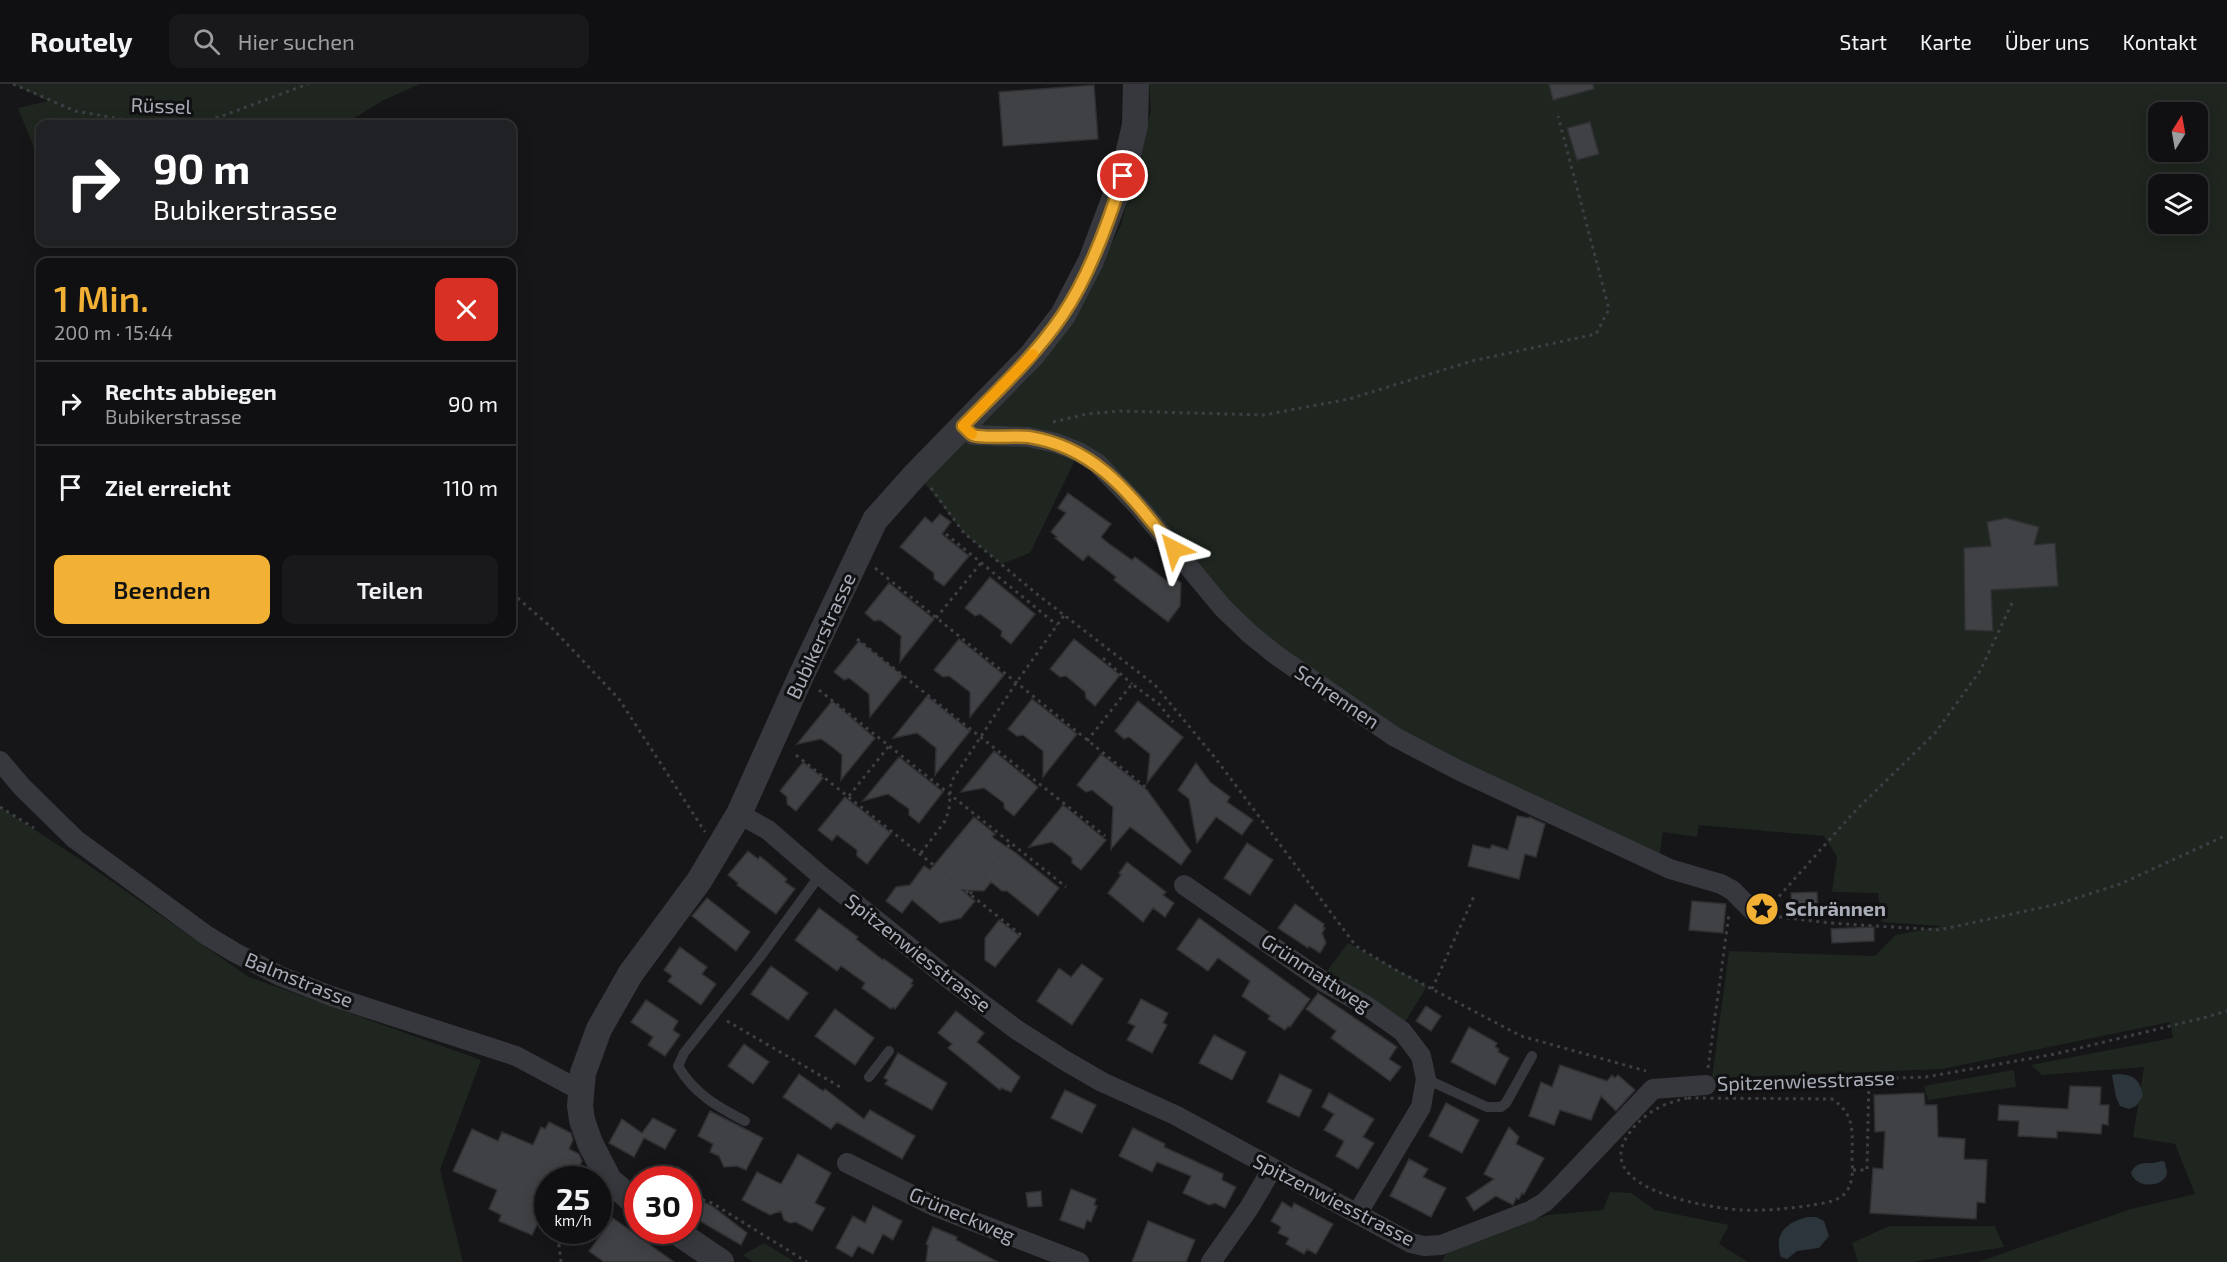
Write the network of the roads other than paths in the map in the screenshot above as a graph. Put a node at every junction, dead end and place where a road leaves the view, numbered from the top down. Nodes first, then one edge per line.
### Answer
1 (1136, 84) edge
2 (963, 426) junction
3 (0, 761) edge
4 (739, 814) junction
5 (820, 875) junction
6 (1184, 885) dead end
7 (1762, 915) road end
8 (889, 1051) dead end
9 (1532, 1056) dead end
10 (869, 1077) dead end
11 (1426, 1079) junction
12 (1706, 1085) road end
13 (581, 1089) junction
14 (745, 1121) dead end
15 (846, 1163) dead end
16 (597, 1166) edge
17 (1272, 1169) junction
18 (612, 1184) edge
19 (624, 1194) edge
20 (1357, 1214) junction
21 (695, 1244) edge
22 (721, 1262) edge
23 (1079, 1262) edge
24 (1211, 1262) edge

1 - 2 street, Bubikerstrasse
2 - 4 street, Bubikerstrasse
2 - 7 street, Schrennen
3 - 13 street, Balmstrasse
4 - 5 street, Spitzenwiesstrasse
4 - 13 street, Bubikerstrasse
5 - 14 lane
5 - 17 street, Spitzenwiesstrasse
6 - 11 street, Grünmattweg
8 - 10 lane
9 - 11 lane
11 - 20 street, Grünmattweg
12 - 20 street, Spitzenwiesstrasse
13 - 16 street, Bubikerstrasse
15 - 23 street, Grüneckweg
17 - 20 street, Spitzenwiesstrasse
17 - 24 street
18 - 19 street, Bubikerstrasse
21 - 22 street

